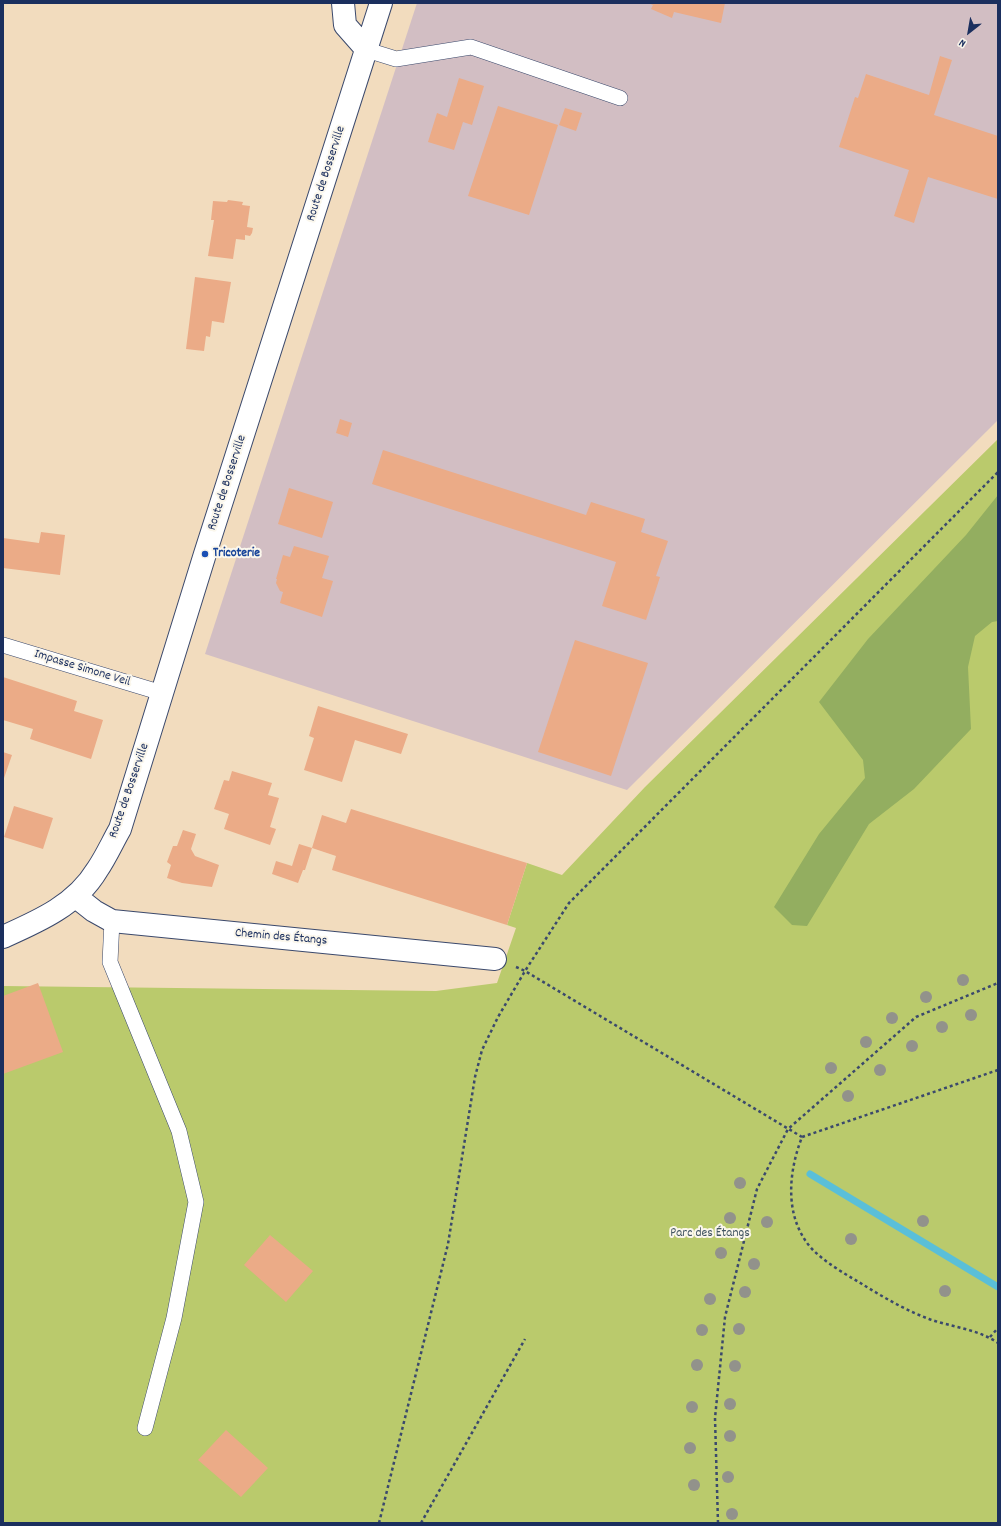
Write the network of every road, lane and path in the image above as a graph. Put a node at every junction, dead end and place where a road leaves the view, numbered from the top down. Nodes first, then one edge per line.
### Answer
1 (343, 3) edge
2 (381, 3) edge
3 (367, 50) junction
4 (620, 98) dead end
5 (998, 472) edge
6 (3, 645) edge
7 (162, 693) junction
8 (75, 896) junction
9 (112, 921) junction
10 (3, 937) edge
11 (496, 959) joint
12 (525, 971) junction
13 (998, 983) edge
14 (998, 1070) edge
15 (788, 1129) junction
16 (802, 1137) junction
17 (998, 1328) edge
18 (990, 1337) junction
19 (525, 1339) dead end
20 (998, 1343) edge
21 (145, 1428) dead end
22 (379, 1523) edge
23 (421, 1523) edge
24 (718, 1523) edge

1 - 3 street
2 - 3 street, Route de Bosserville
3 - 4 lane
3 - 7 street, Route de Bosserville
5 - 12 path
6 - 7 lane, Impasse Simone Veil
7 - 8 street, Route de Bosserville
8 - 9 street, Chemin des Étangs
8 - 10 street, Route de Bosserville
9 - 11 street, Chemin des Étangs
9 - 21 lane
11 - 12 path
12 - 15 path
12 - 22 path
13 - 15 path
14 - 16 path
15 - 16 path
15 - 24 path
16 - 18 path
17 - 18 path
18 - 20 path
19 - 23 path

